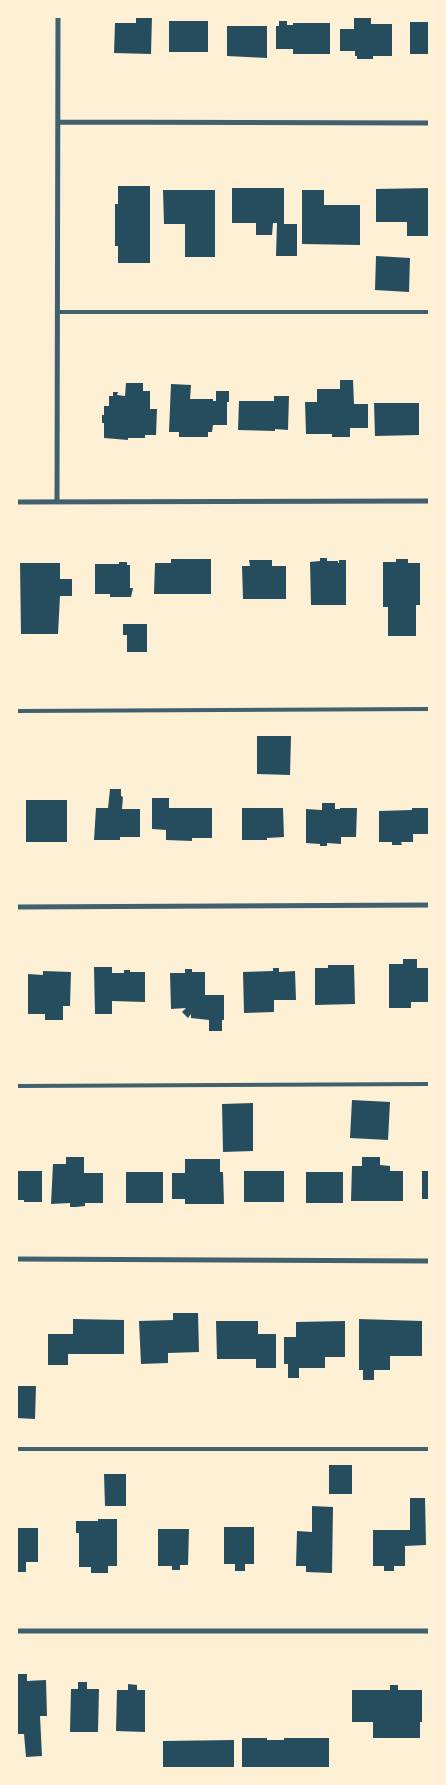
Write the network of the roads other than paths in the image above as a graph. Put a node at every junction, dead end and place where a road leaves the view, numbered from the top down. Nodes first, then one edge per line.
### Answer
1 (58, 16) edge
2 (58, 122) junction
3 (430, 123) edge
4 (58, 312) junction
5 (430, 312) edge
6 (430, 501) edge
7 (16, 502) edge
8 (57, 502) junction
9 (16, 710) edge
10 (430, 710) edge
11 (430, 906) edge
12 (16, 907) edge
13 (430, 1084) edge
14 (16, 1086) edge
15 (16, 1259) edge
16 (430, 1261) edge
17 (16, 1449) edge
18 (430, 1449) edge
19 (16, 1631) edge
20 (430, 1631) edge

1 - 2 street
2 - 3 street
2 - 4 street
4 - 5 lane
4 - 8 street
6 - 8 street
7 - 8 street
9 - 10 lane
11 - 12 street
13 - 14 lane
15 - 16 street
17 - 18 lane
19 - 20 street

